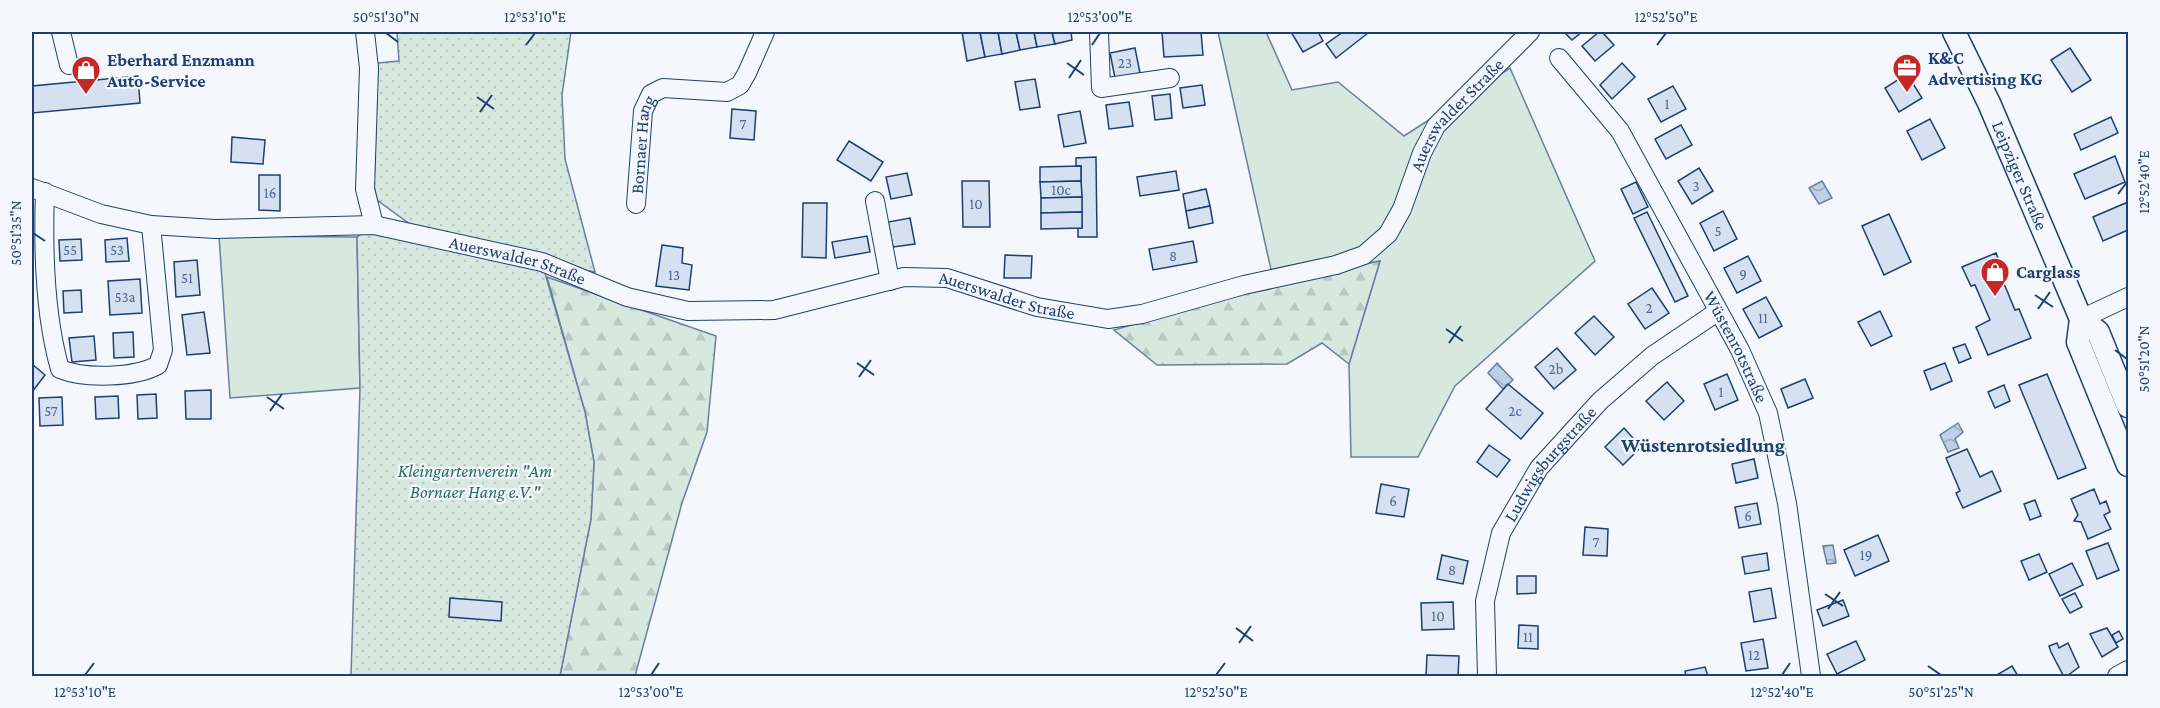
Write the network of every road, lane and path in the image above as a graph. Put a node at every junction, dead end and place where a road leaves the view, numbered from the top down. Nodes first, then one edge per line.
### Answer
1 (61, 32) edge
2 (365, 32) edge
3 (765, 32) edge
4 (1099, 32) edge
5 (1530, 32) edge
6 (1954, 32) edge
7 (1559, 58) dead end
8 (69, 65) dead end
9 (1170, 78) dead end
10 (38, 190) edge
11 (874, 201) dead end
12 (636, 204) dead end
13 (151, 225) junction
14 (374, 225) junction
15 (890, 281) junction
16 (2128, 297) edge
17 (1717, 312) junction
18 (2081, 320) junction
19 (2128, 406) edge
20 (2128, 465) edge
21 (2128, 670) edge
22 (1487, 676) edge
23 (1811, 676) edge
24 (2117, 676) edge

1 - 8 street
2 - 14 street
3 - 12 street, Bornaer Hang
4 - 9 street
5 - 15 street, Auerswalder Straße
6 - 18 main road, Leipziger Straße
7 - 17 street, Wüstenrotstraße
10 - 13 street, Auerswalder Straße
10 - 13 street, Auerswalder Straße
11 - 15 street
13 - 14 street, Auerswalder Straße
14 - 15 street, Auerswalder Straße
16 - 18 street
17 - 22 street, Ludwigsburgstraße
17 - 23 street, Wüstenrotstraße
18 - 19 main road, Leipziger Straße
18 - 20 main road, Leipziger Straße
21 - 24 street

